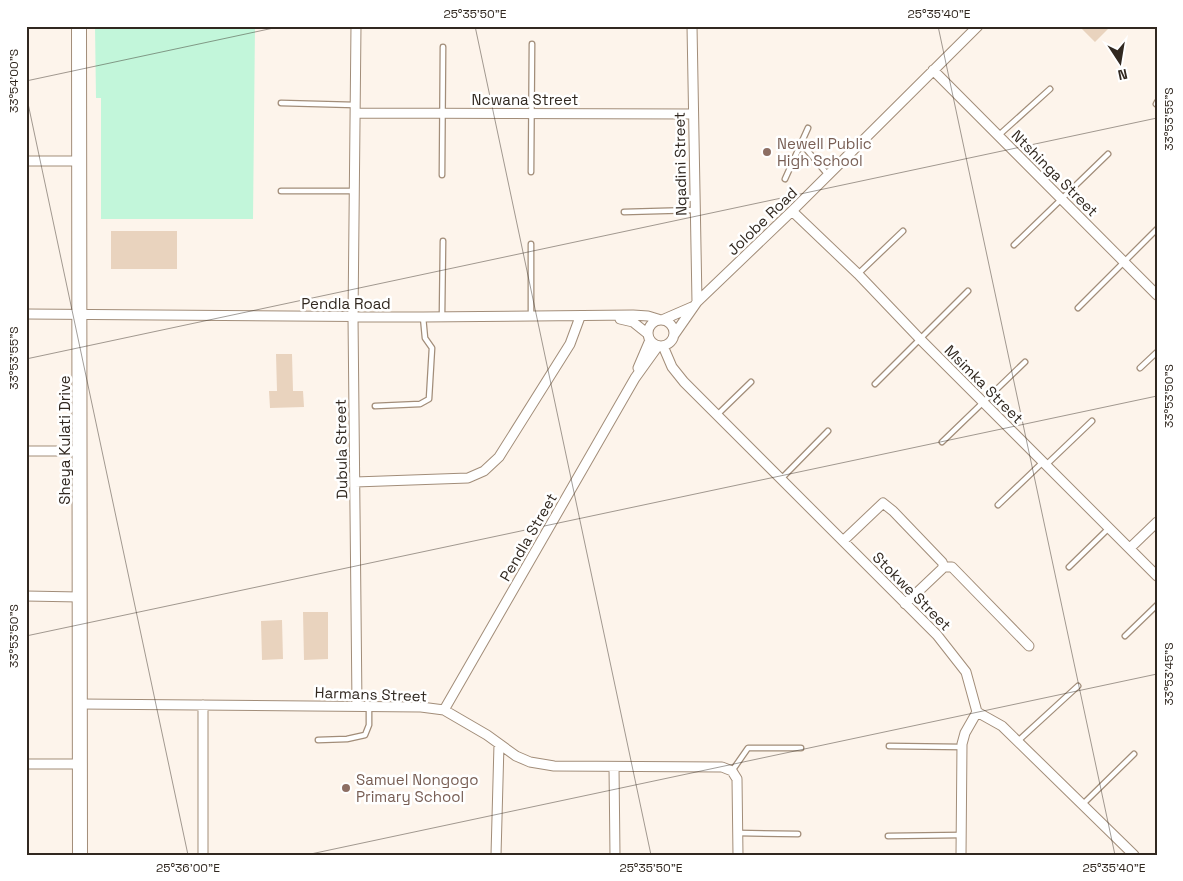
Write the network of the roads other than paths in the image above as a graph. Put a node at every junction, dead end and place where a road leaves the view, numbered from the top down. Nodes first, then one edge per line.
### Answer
1 (79, 26) edge
2 (356, 26) edge
3 (692, 26) edge
4 (978, 26) edge
5 (532, 44) dead end
6 (443, 46) dead end
7 (933, 70) junction
8 (1050, 89) dead end
9 (281, 103) dead end
10 (357, 109) junction
11 (442, 113) junction
12 (531, 113) junction
13 (693, 114) junction
14 (808, 128) dead end
15 (998, 136) junction
16 (801, 143) junction
17 (1108, 154) dead end
18 (26, 161) edge
19 (80, 161) junction
20 (531, 172) dead end
21 (442, 175) dead end
22 (828, 175) junction
23 (786, 179) dead end
24 (281, 191) dead end
25 (356, 192) junction
26 (1061, 199) junction
27 (695, 210) junction
28 (792, 211) junction
29 (624, 212) dead end
30 (1157, 230) edge
31 (903, 231) dead end
32 (443, 241) dead end
33 (531, 244) dead end
34 (1014, 245) dead end
35 (1125, 263) junction
36 (858, 274) junction
37 (968, 292) dead end
38 (1157, 295) edge
39 (695, 304) junction
40 (1078, 308) dead end
41 (26, 314) edge
42 (81, 315) junction
43 (353, 317) junction
44 (423, 317) junction
45 (442, 317) junction
46 (531, 317) junction
47 (580, 317) junction
48 (610, 317) junction
49 (661, 320) junction
50 (674, 335) junction
51 (920, 339) junction
52 (655, 341) junction
53 (1157, 352) edge
54 (1025, 362) dead end
55 (1140, 368) dead end
56 (751, 382) dead end
57 (875, 384) dead end
58 (983, 402) junction
59 (375, 406) dead end
60 (718, 415) junction
61 (1092, 421) dead end
62 (828, 432) dead end
63 (942, 442) dead end
64 (26, 451) edge
65 (79, 451) junction
66 (1044, 463) junction
67 (781, 478) junction
68 (355, 482) junction
69 (998, 505) dead end
70 (1157, 522) edge
71 (1109, 528) junction
72 (843, 541) junction
73 (1130, 548) junction
74 (944, 567) junction
75 (1068, 567) dead end
76 (1157, 576) edge
77 (26, 596) edge
78 (79, 597) junction
79 (905, 604) junction
80 (1157, 605) edge
81 (1125, 636) dead end
82 (1029, 646) dead end
83 (1078, 686) dead end
84 (80, 704) junction
85 (203, 705) junction
86 (357, 705) junction
87 (369, 706) junction
88 (444, 710) junction
89 (977, 712) junction
90 (318, 740) dead end
91 (1018, 741) junction
92 (499, 744) junction
93 (888, 746) dead end
94 (962, 747) junction
95 (801, 748) dead end
96 (1134, 754) dead end
97 (26, 764) edge
98 (80, 764) junction
99 (614, 767) junction
100 (733, 772) junction
101 (1083, 804) junction
102 (738, 833) junction
103 (798, 834) dead end
104 (961, 835) junction
105 (888, 836) dead end
106 (80, 855) edge
107 (203, 855) edge
108 (496, 855) edge
109 (615, 855) edge
110 (738, 855) edge
111 (961, 855) edge
112 (1134, 855) edge

1 - 19 street, Sheya Kulati Drive
2 - 10 street, Dubula Street
3 - 13 street, Nqadini Street
4 - 7 street, Jolobe Road
5 - 12 lane
6 - 11 lane
7 - 15 street, Ntshinga Street
7 - 22 street, Jolobe Road
8 - 15 lane
9 - 10 lane
10 - 11 street, Ncwana Street
10 - 25 street, Dubula Street
11 - 12 street, Ncwana Street
11 - 21 lane
12 - 13 street, Ncwana Street
12 - 20 lane
13 - 27 street, Nqadini Street
14 - 16 lane
15 - 26 street, Ntshinga Street
16 - 22 lane
16 - 23 lane
17 - 26 lane
18 - 19 street
19 - 42 street, Sheya Kulati Drive
22 - 28 street, Jolobe Road
24 - 25 lane
25 - 43 street, Dubula Street
26 - 34 lane
26 - 35 street, Ntshinga Street
27 - 29 lane
27 - 39 street, Nqadini Street
28 - 36 street, Msimka Street
28 - 39 street, Jolobe Road
30 - 35 lane
31 - 36 lane
32 - 45 lane
33 - 46 lane
35 - 38 street, Ntshinga Street
35 - 40 lane
36 - 51 street, Msimka Street
37 - 51 lane
39 - 49 street, Jolobe Road
39 - 50 street, Jolobe Road
41 - 42 street, Pendla Road
42 - 43 street, Pendla Road
42 - 65 street, Sheya Kulati Drive
43 - 44 street, Pendla Road
43 - 68 street, Dubula Street
44 - 45 street, Pendla Road
44 - 59 lane
45 - 46 street, Pendla Road
46 - 47 street, Pendla Road
47 - 48 street, Pendla Road
47 - 68 street
48 - 49 street, Pendla Road
48 - 52 street, Pendla Road
49 - 50 street
49 - 52 street
50 - 52 street, Jolobe Road
51 - 57 lane
51 - 58 street, Msimka Street
52 - 60 street, Stokwe Street
52 - 88 street, Pendla Street
53 - 55 lane
54 - 58 lane
56 - 60 lane
58 - 63 lane
58 - 66 street, Msimka Street
60 - 67 street, Stokwe Street
61 - 66 lane
62 - 67 lane
64 - 65 street
65 - 78 street, Sheya Kulati Drive
66 - 69 lane
66 - 71 street, Msimka Street
67 - 72 street, Stokwe Street
68 - 86 street, Dubula Street
70 - 73 street
71 - 73 street, Msimka Street
71 - 75 lane
72 - 74 street
72 - 79 street, Stokwe Street
73 - 76 street, Msimka Street
74 - 79 street
74 - 82 street
77 - 78 street
78 - 84 street, Sheya Kulati Drive
79 - 89 street, Stokwe Street
80 - 81 lane
83 - 91 lane
84 - 85 street, Harmans Street
84 - 98 street, Sheya Kulati Drive
85 - 86 street, Harmans Street
85 - 107 street
86 - 87 street, Harmans Street
87 - 88 street, Harmans Street
87 - 90 lane
88 - 92 street, Harmans Street
89 - 91 street
89 - 94 street
91 - 101 street
92 - 99 street, Harmans Street
92 - 108 street
93 - 94 lane
94 - 104 street
95 - 100 lane
96 - 101 lane
97 - 98 street
98 - 106 street, Sheya Kulati Drive
99 - 100 street, Harmans Street
99 - 109 street
100 - 102 street
101 - 112 street
102 - 103 lane
102 - 110 street
104 - 105 lane
104 - 111 street

